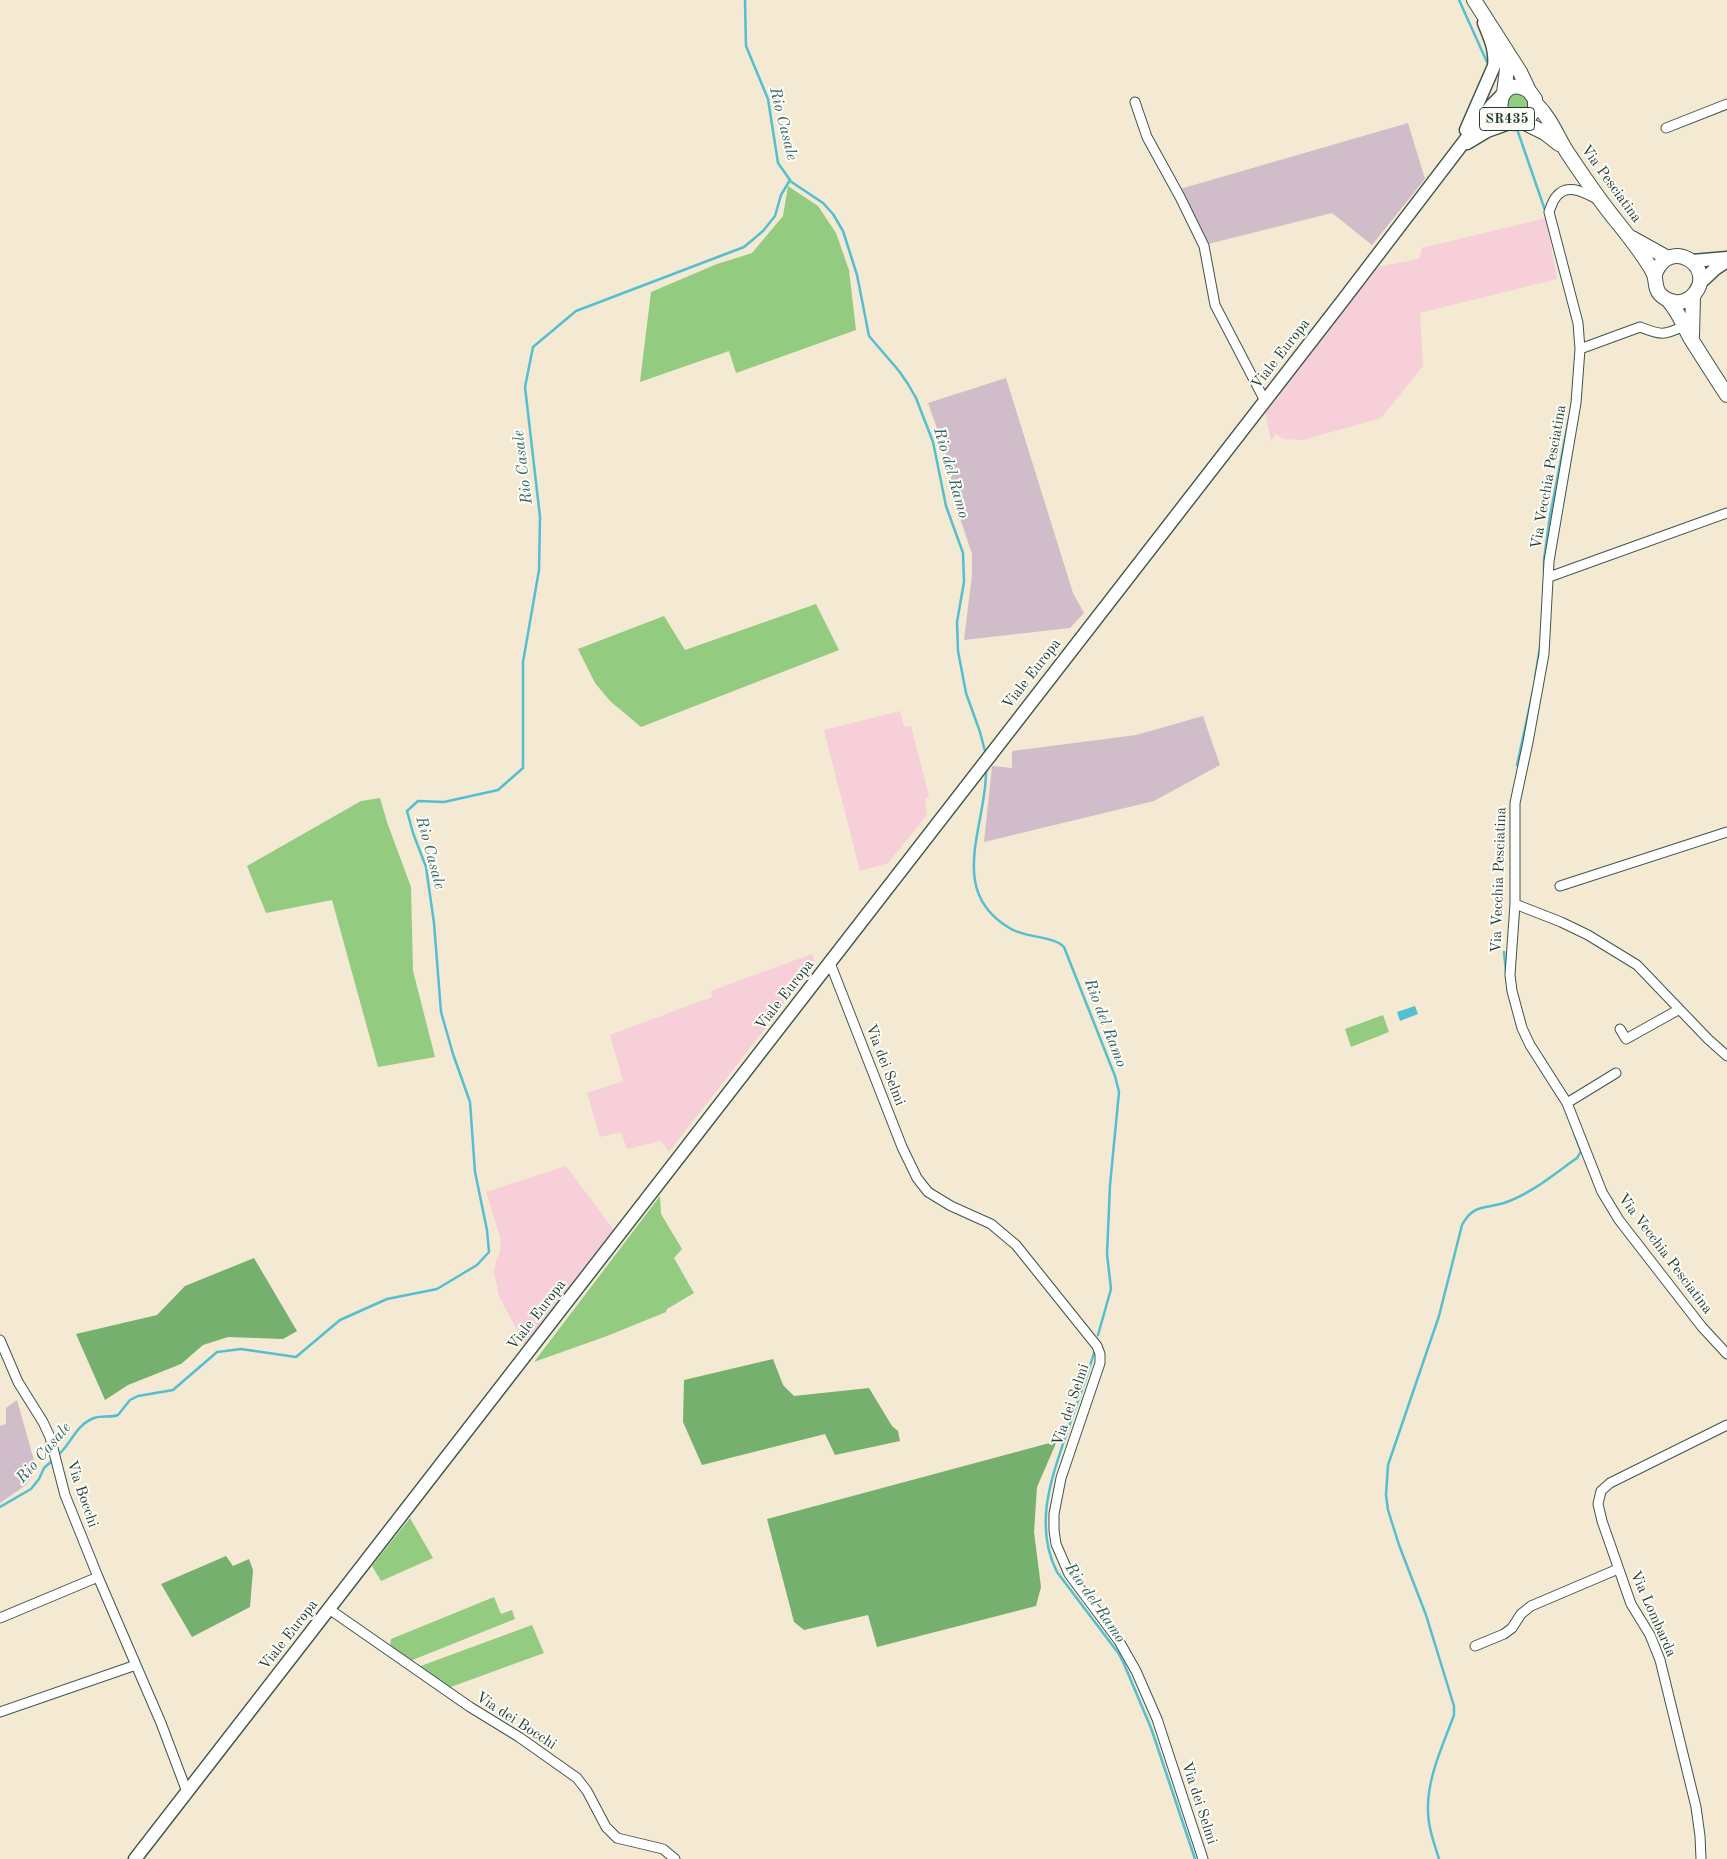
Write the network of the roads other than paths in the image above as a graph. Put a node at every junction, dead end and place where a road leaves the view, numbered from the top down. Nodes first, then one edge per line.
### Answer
1 (1475, 1) edge
2 (1503, 45) junction
3 (1529, 91) junction
4 (1504, 93) junction
5 (1136, 102) dead end
6 (1536, 104) junction
7 (1727, 104) edge
8 (1517, 122) junction
9 (1666, 128) dead end
10 (1459, 149) junction
11 (1566, 150) junction
12 (1600, 201) junction
13 (1630, 237) junction
14 (1668, 258) junction
15 (1727, 260) edge
16 (1692, 261) junction
17 (1654, 274) junction
18 (1700, 283) junction
19 (1693, 296) junction
20 (1668, 300) junction
21 (1684, 326) junction
22 (1692, 340) junction
23 (1580, 349) junction
24 (1727, 395) edge
25 (1265, 401) junction
26 (1727, 514) edge
27 (1549, 577) junction
28 (1727, 832) edge
29 (1560, 886) dead end
30 (1514, 904) junction
31 (830, 963) junction
32 (1678, 1010) junction
33 (1620, 1029) dead end
34 (1727, 1056) edge
35 (1616, 1073) dead end
36 (1567, 1103) junction
37 (0, 1340) edge
38 (1727, 1354) edge
39 (1727, 1425) edge
40 (1618, 1569) junction
41 (98, 1577) junction
42 (330, 1609) junction
43 (0, 1618) edge
44 (1475, 1646) dead end
45 (136, 1665) junction
46 (0, 1712) edge
47 (187, 1792) junction
48 (145, 1853) edge
49 (134, 1859) edge
50 (675, 1859) edge
51 (1203, 1859) edge
52 (1701, 1859) edge

1 - 2 main road, Via Pesciatina / SR435
1 - 10 main road, Viale Europa
2 - 3 main road, Via Pesciatina / SR435
2 - 4 main road, Via Pesciatina / SR435
3 - 4 main road, SR435
3 - 6 main road, Via Pesciatina / SR435
4 - 8 main road, Via Pesciatina / SR435
4 - 10 main road, Viale Europa
5 - 25 street
6 - 8 main road, SR435
6 - 11 main road, Via Pesciatina / SR435
7 - 9 street
8 - 10 main road, Viale Europa
8 - 11 main road, Via Pesciatina / SR435
10 - 25 main road, Viale Europa
11 - 12 main road, Via Pesciatina / SR435
12 - 13 main road, Via Pesciatina / SR435
12 - 23 street, Via Vecchia Pesciatina
13 - 14 main road, Via Pesciatina / SR435
13 - 17 main road, Via Pesciatina / SR435
14 - 16 main road, Via Pesciatina / SR435
14 - 17 main road
15 - 16 main road
15 - 18 main road
16 - 18 main road
17 - 20 main road, Via Pesciatina / SR435
18 - 19 main road
19 - 20 main road
19 - 22 main road
20 - 21 main road, Via Pesciatina / SR435
21 - 22 main road, Via Pesciatina / SR435
21 - 23 street
22 - 24 main road, Via Pesciatina / SR435
23 - 27 street, Via Vecchia Pesciatina
25 - 31 main road, Viale Europa
26 - 27 street
27 - 30 street, Via Vecchia Pesciatina
28 - 29 street
30 - 32 street
30 - 36 street, Via Vecchia Pesciatina
31 - 42 main road, Viale Europa
31 - 51 street, Via dei Selmi
32 - 33 street
32 - 34 street
35 - 36 street
36 - 38 street, Via Vecchia Pesciatina
37 - 41 street, Via Bocchi
39 - 40 street, Via Lombarda
40 - 44 street
40 - 52 street, Via Lombarda
41 - 43 street
41 - 45 street, Via Bocchi
42 - 47 main road, Viale Europa
42 - 50 street, Via dei Bocchi
45 - 46 street
45 - 47 street, Via Bocchi
47 - 48 main road, Viale Europa
48 - 49 main road, Viale Europa

